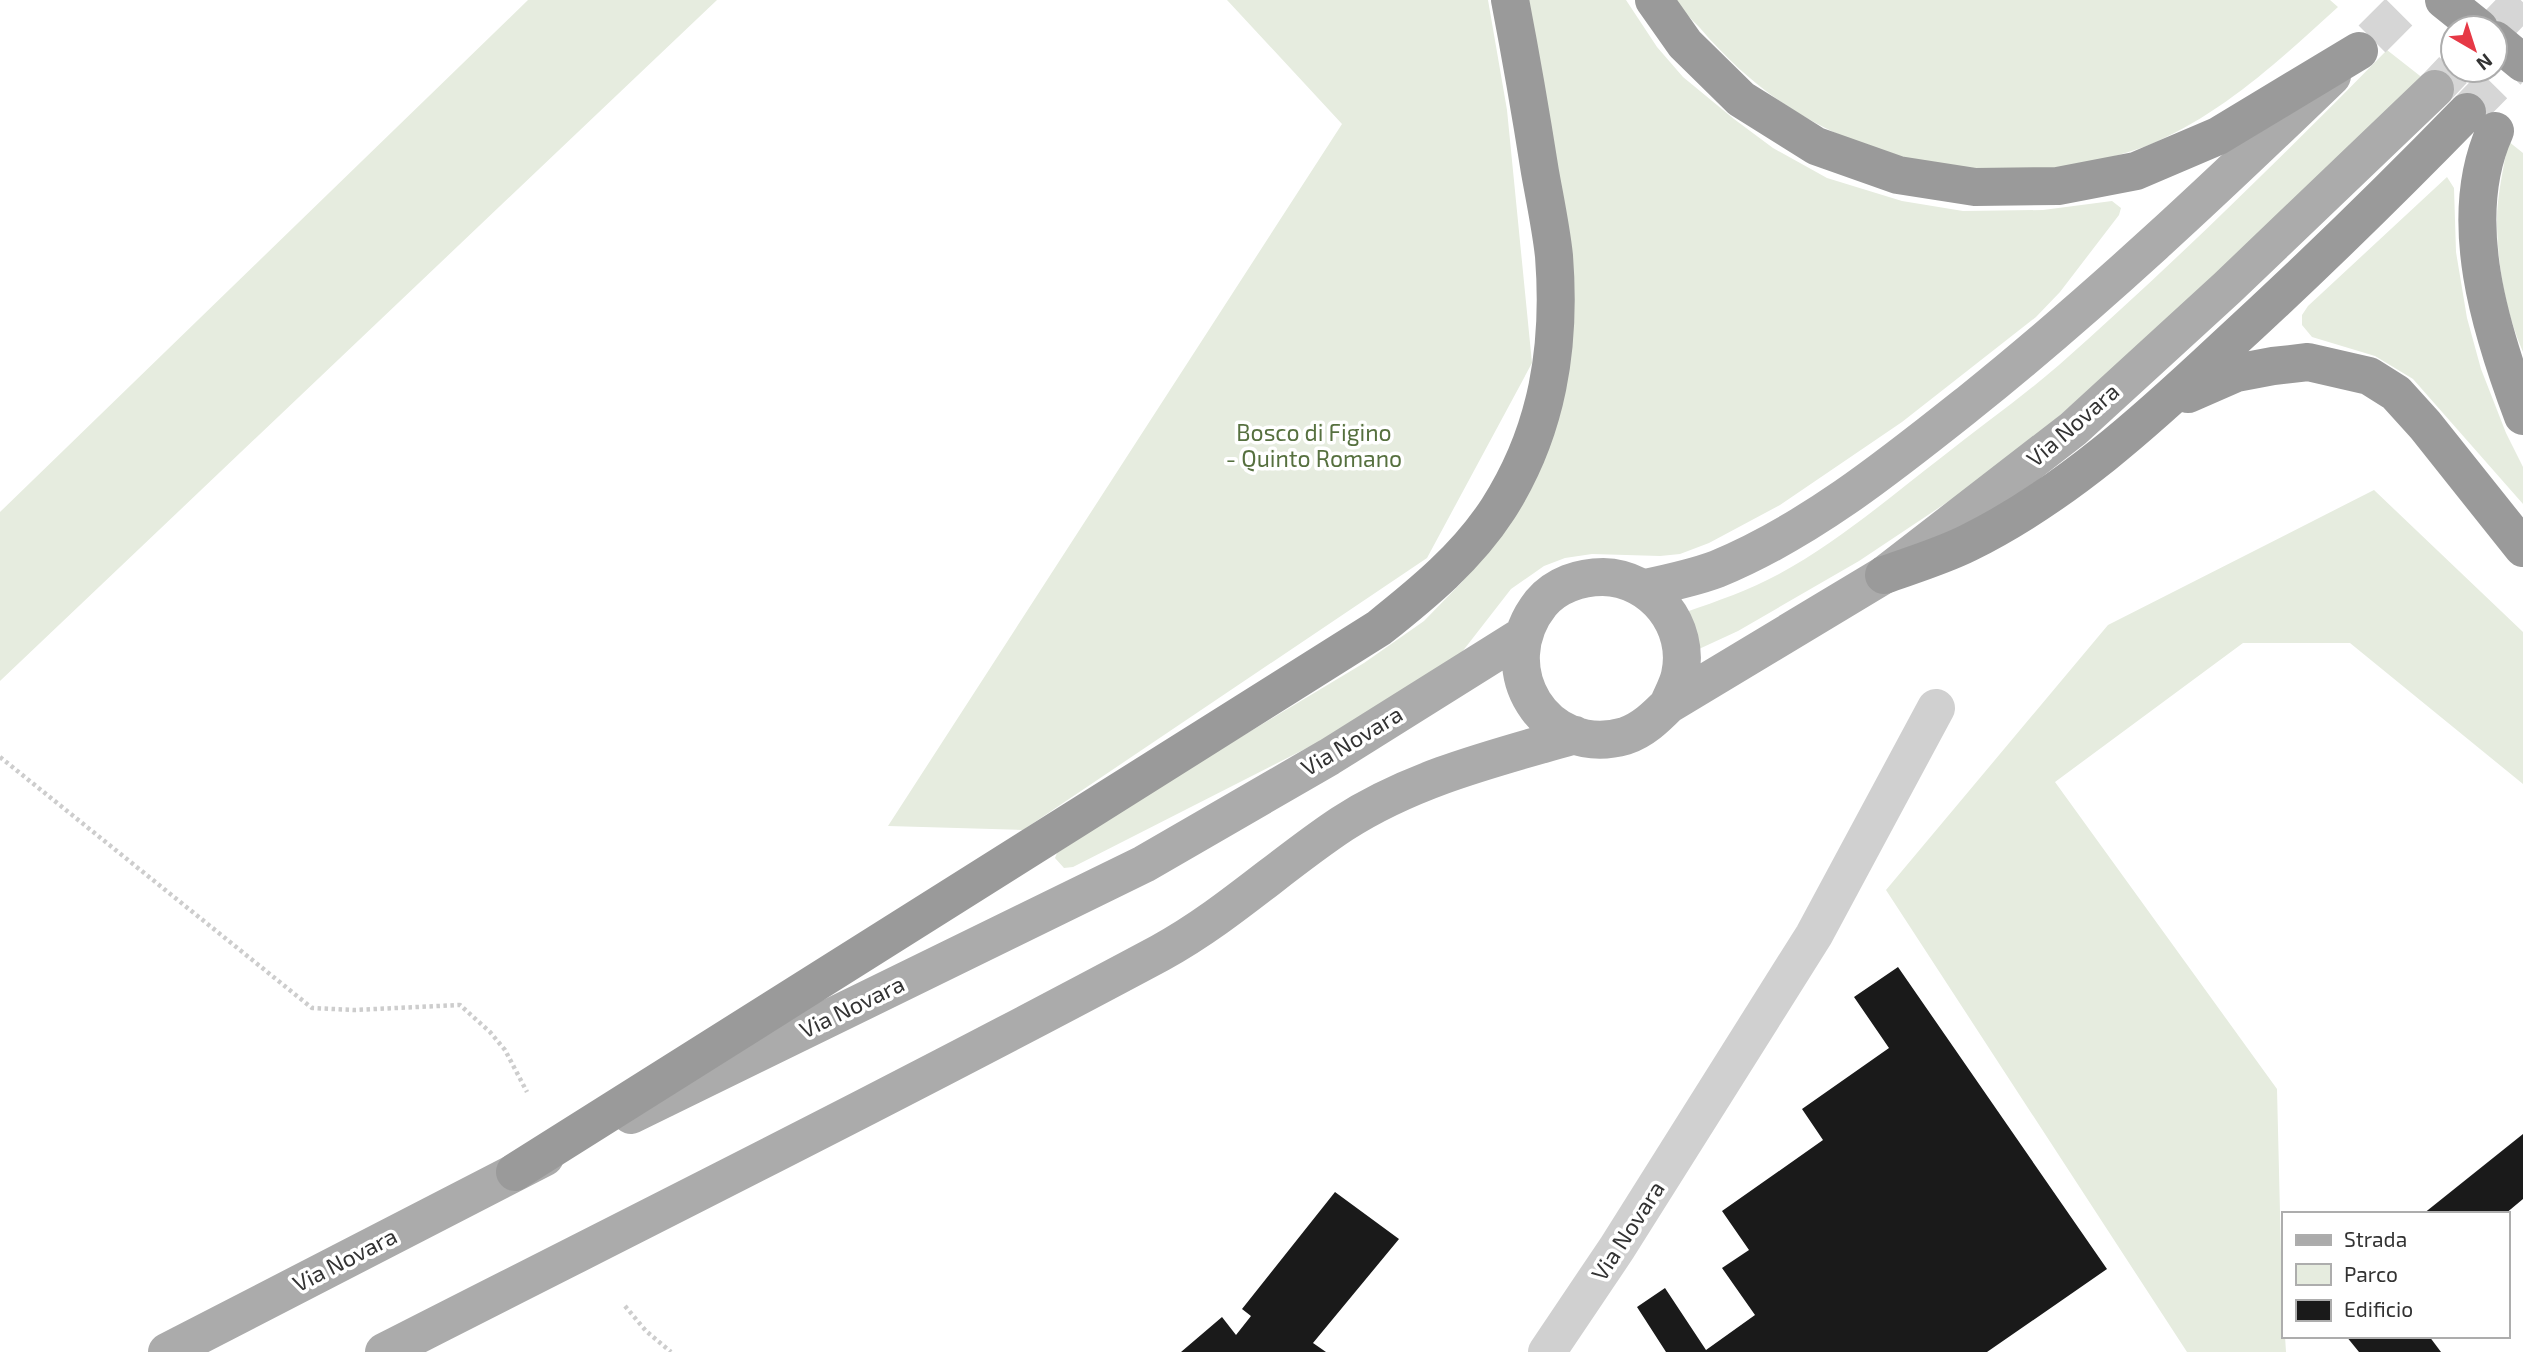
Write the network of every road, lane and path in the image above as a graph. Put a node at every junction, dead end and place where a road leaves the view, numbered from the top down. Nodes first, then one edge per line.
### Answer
1 (1510, 0) edge
2 (1654, 0) edge
3 (2444, 0) edge
4 (2462, 14) edge
5 (2365, 45) joint
6 (2509, 51) edge
7 (2523, 62) edge
8 (2435, 89) tunnel mouth
9 (2164, 404) junction
10 (2523, 416) edge
11 (2523, 548) edge
12 (1884, 575) junction
13 (1645, 588) junction
14 (1522, 636) junction
15 (1668, 705) junction
16 (1936, 708) dead end
17 (1575, 736) junction
18 (0, 757) edge
19 (527, 1092) dead end
20 (516, 1172) junction
21 (625, 1306) dead end
22 (167, 1352) edge
23 (384, 1352) edge
24 (671, 1352) edge
25 (1546, 1352) edge

1 - 20 highway
2 - 5 highway
3 - 4 highway
5 - 13 main road
6 - 7 highway, bridge
8 - 12 main road, Via Novara
9 - 10 highway
9 - 11 highway
9 - 12 highway
12 - 15 main road, Via Novara
13 - 14 main road, Via Novara
13 - 15 main road, Via Novara
14 - 17 main road, Via Novara
14 - 20 main road, Via Novara
15 - 17 main road, Via Novara
16 - 25 street, Via Novara
17 - 23 main road, Via Novara
18 - 19 path
20 - 22 main road, Via Novara
21 - 24 path

